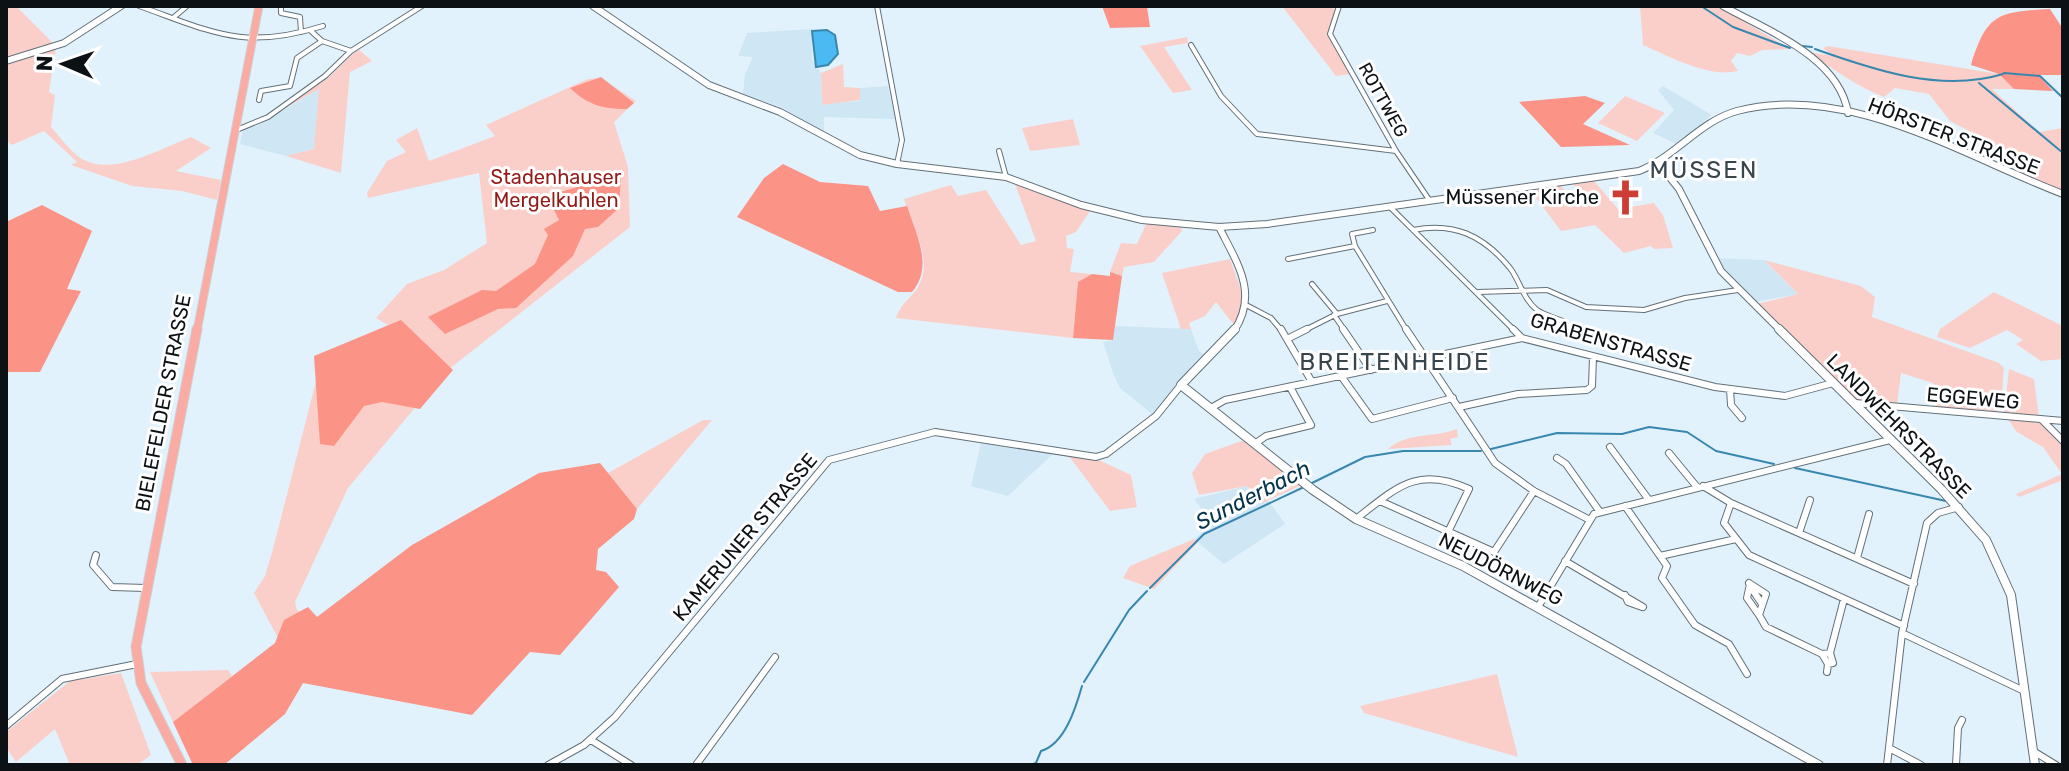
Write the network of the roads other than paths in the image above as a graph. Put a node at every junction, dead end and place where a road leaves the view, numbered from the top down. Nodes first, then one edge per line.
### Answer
1 (121, 6) edge
2 (139, 6) edge
3 (187, 6) edge
4 (259, 6) edge
5 (422, 6) edge
6 (593, 6) edge
7 (877, 6) edge
8 (1339, 6) edge
9 (1723, 6) edge
10 (281, 7) edge
11 (173, 18) junction
12 (323, 26) dead end
13 (311, 31) junction
14 (301, 32) junction
15 (252, 40) junction
16 (337, 40) dead end
17 (322, 41) junction
18 (331, 43) junction
19 (1191, 45) dead end
20 (351, 51) junction
21 (6, 61) edge
22 (259, 100) dead end
23 (1848, 113) junction
24 (234, 131) junction
25 (999, 151) dead end
26 (1396, 151) junction
27 (897, 164) junction
28 (1659, 164) junction
29 (1006, 177) junction
30 (2063, 194) edge
31 (1430, 202) junction
32 (1391, 208) junction
33 (1219, 227) junction
34 (1373, 230) dead end
35 (1413, 230) junction
36 (1355, 246) junction
37 (1288, 259) dead end
38 (1312, 284) dead end
39 (1520, 289) junction
40 (1738, 290) junction
41 (1477, 292) junction
42 (1387, 301) junction
43 (1248, 306) junction
44 (1336, 314) junction
45 (1565, 322) dead end
46 (1289, 338) junction
47 (1522, 338) junction
48 (1593, 357) junction
49 (1427, 359) junction
50 (1371, 370) junction
51 (1341, 376) junction
52 (1312, 382) junction
53 (1833, 383) junction
54 (1181, 385) junction
55 (1290, 387) junction
56 (1730, 389) junction
57 (1453, 398) junction
58 (1854, 403) junction
59 (1459, 407) junction
60 (1211, 408) junction
61 (1742, 418) dead end
62 (2041, 419) junction
63 (2063, 421) edge
64 (1891, 440) junction
65 (2063, 441) edge
66 (1256, 443) junction
67 (1610, 447) dead end
68 (1669, 453) dead end
69 (1557, 458) dead end
70 (1700, 486) junction
71 (1534, 491) junction
72 (1649, 500) junction
73 (1810, 500) dead end
74 (1380, 501) junction
75 (1731, 503) junction
76 (1625, 506) junction
77 (1959, 507) junction
78 (1600, 512) junction
79 (1869, 514) dead end
80 (1356, 519) junction
81 (1588, 519) junction
82 (1448, 532) junction
83 (1799, 533) junction
84 (1736, 539) junction
85 (96, 555) dead end
86 (1660, 556) junction
87 (1857, 558) junction
88 (1565, 561) junction
89 (1914, 584) junction
90 (146, 588) junction
91 (1624, 593) dead end
92 (1844, 599) junction
93 (1749, 601) junction
94 (1761, 602) junction
95 (1538, 607) junction
96 (1759, 615) junction
97 (1903, 630) junction
98 (1830, 653) junction
99 (1822, 654) junction
100 (775, 657) dead end
101 (137, 664) junction
102 (1747, 674) dead end
103 (2024, 691) junction
104 (1962, 720) dead end
105 (6, 726) edge
106 (591, 740) junction
107 (1891, 749) junction
108 (2033, 751) junction
109 (182, 765) edge
110 (548, 765) edge
111 (631, 765) edge
112 (696, 765) edge
113 (1819, 765) edge
114 (1887, 765) edge
115 (1921, 765) edge
116 (1956, 765) edge
117 (2035, 765) edge
118 (2056, 765) edge

1 - 21 street
2 - 11 street
3 - 11 street
4 - 15 main road, BIELEFELDER STRASSE
5 - 20 street
6 - 27 street
7 - 27 street
8 - 26 street, ROTTWEG
9 - 23 street
10 - 14 street
11 - 15 street
12 - 13 street
13 - 14 street
13 - 17 street
14 - 15 street
15 - 24 main road, BIELEFELDER STRASSE
16 - 18 street
17 - 18 street
17 - 22 street
18 - 20 street
19 - 26 street
20 - 24 street
23 - 28 street, HÖRSTER STRASSE
23 - 30 street, HÖRSTER STRASSE
24 - 90 main road, BIELEFELDER STRASSE
25 - 29 street
26 - 31 street, ROTTWEG
27 - 29 street
28 - 31 street
28 - 40 street, LANDWEHRSTRASSE
29 - 33 street
31 - 32 street
32 - 33 street
32 - 35 street, GRABENSTRASSE
33 - 43 street
34 - 36 street
35 - 39 street
35 - 41 street, GRABENSTRASSE
36 - 37 street
36 - 42 street
38 - 44 street
39 - 40 street
39 - 41 street
39 - 45 street
40 - 53 street, LANDWEHRSTRASSE
41 - 47 street, GRABENSTRASSE
42 - 44 street
42 - 49 street
43 - 46 street
43 - 54 street, KAMERUNER STRASSE
44 - 46 street
44 - 50 street
46 - 52 street
47 - 48 street, GRABENSTRASSE
47 - 49 street
48 - 56 street, GRABENSTRASSE
48 - 59 street
49 - 50 street
49 - 57 street
50 - 51 street
51 - 52 street
51 - 57 street
52 - 55 street
53 - 56 street, GRABENSTRASSE
53 - 58 street, LANDWEHRSTRASSE
54 - 60 street, NEUDÖRNWEG
54 - 106 street, KAMERUNER STRASSE
55 - 60 street
55 - 66 street
56 - 61 street
57 - 59 street
58 - 62 street, EGGEWEG
58 - 64 street, LANDWEHRSTRASSE
59 - 71 street
60 - 66 street, NEUDÖRNWEG
62 - 63 street, EGGEWEG
62 - 65 street, EGGEWEG
64 - 70 street
64 - 77 street, LANDWEHRSTRASSE
66 - 80 street, NEUDÖRNWEG
67 - 72 street
68 - 70 street
69 - 78 street
70 - 72 street
70 - 75 street
71 - 81 street
71 - 82 street
72 - 76 street
73 - 83 street
74 - 80 street
74 - 82 street
74 - 82 street
75 - 83 street
75 - 84 street
76 - 78 street
76 - 86 street
77 - 89 street
77 - 103 street, LANDWEHRSTRASSE
78 - 81 street
79 - 87 street
80 - 95 street, NEUDÖRNWEG
81 - 88 street
83 - 87 street
84 - 86 street
84 - 92 street
85 - 90 street
86 - 102 street
87 - 89 street
88 - 91 street
88 - 95 street
89 - 97 street
90 - 101 main road, BIELEFELDER STRASSE
92 - 97 street
92 - 98 street
93 - 94 street
93 - 94 street
93 - 96 street
94 - 96 street
95 - 113 street, NEUDÖRNWEG
96 - 99 street
97 - 103 street
97 - 107 street
98 - 99 street
98 - 99 street
100 - 112 street
101 - 105 street
101 - 109 main road, BIELEFELDER STRASSE
103 - 108 street, LANDWEHRSTRASSE
104 - 116 street
106 - 110 street, KAMERUNER STRASSE
106 - 111 street
107 - 114 street
107 - 115 street
108 - 117 street, LANDWEHRSTRASSE
108 - 118 street

